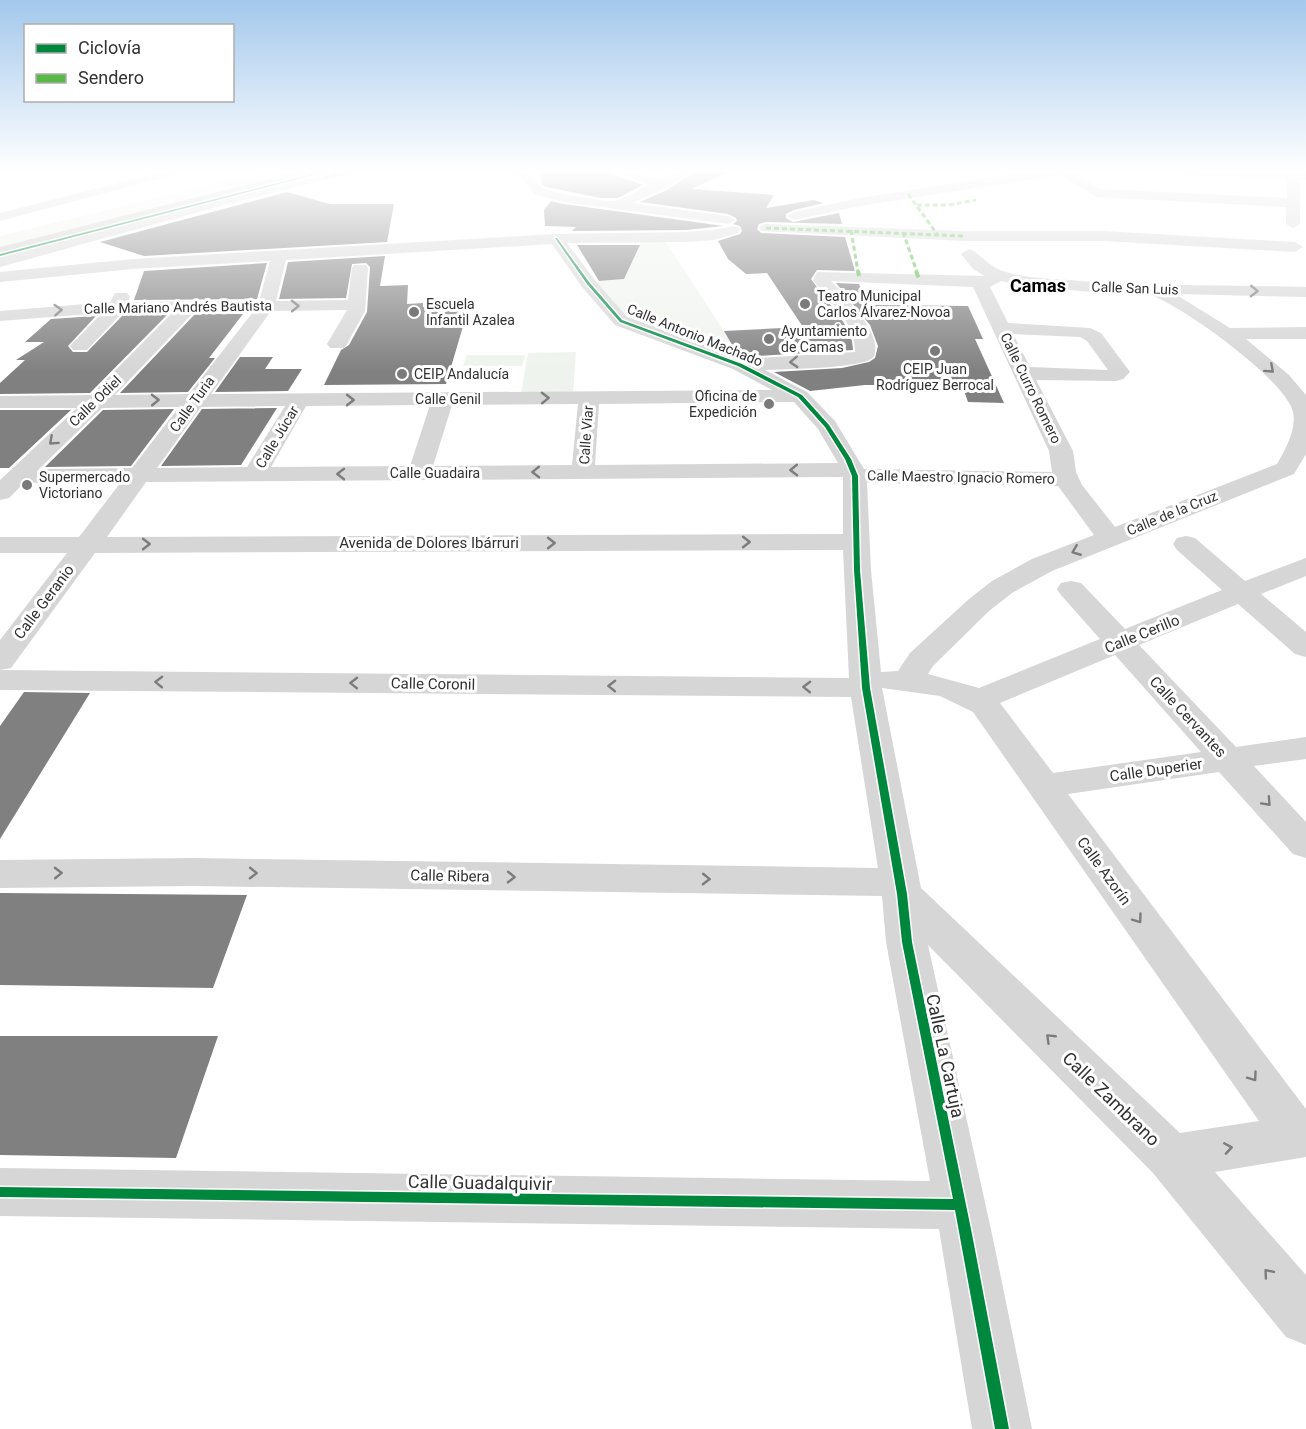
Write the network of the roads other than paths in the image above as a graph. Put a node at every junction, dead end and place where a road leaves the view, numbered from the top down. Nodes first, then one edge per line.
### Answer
1 (56, 238) edge
2 (90, 238) edge
3 (656, 238) edge
4 (852, 238) edge
5 (905, 238) edge
6 (964, 238) edge
7 (1115, 238) edge
8 (1295, 238) edge
9 (556, 240) junction
10 (0, 252) edge
11 (279, 256) junction
12 (0, 262) edge
13 (133, 264) junction
14 (1299, 265) edge
15 (360, 268) dead end
16 (859, 276) junction
17 (0, 277) edge
18 (919, 279) junction
19 (992, 279) junction
20 (1153, 289) junction
21 (1211, 290) junction
22 (357, 305) junction
23 (266, 306) junction
24 (189, 307) junction
25 (117, 308) junction
26 (0, 316) edge
27 (1217, 327) junction
28 (1002, 328) junction
29 (1306, 333) edge
30 (337, 344) dead end
31 (153, 345) junction
32 (740, 365) junction
33 (1024, 373) junction
34 (800, 396) junction
35 (589, 398) junction
36 (443, 399) junction
37 (195, 400) junction
38 (299, 400) junction
39 (97, 401) junction
40 (0, 402) edge
41 (1305, 413) edge
42 (17, 465) edge
43 (1286, 469) junction
44 (583, 472) junction
45 (854, 473) junction
46 (255, 474) junction
47 (419, 474) junction
48 (140, 475) junction
49 (1066, 479) junction
50 (1306, 486) edge
51 (0, 493) edge
52 (1109, 537) junction
53 (857, 542) junction
54 (88, 544) junction
55 (1186, 544) dead end
56 (0, 545) edge
57 (1306, 567) edge
58 (1071, 589) dead end
59 (1245, 593) junction
60 (1120, 643) junction
61 (5, 647) edge
62 (1306, 648) edge
63 (0, 680) edge
64 (908, 680) junction
65 (865, 684) junction
66 (978, 700) junction
67 (1306, 748) edge
68 (1227, 759) junction
69 (1042, 786) junction
70 (1306, 844) edge
71 (0, 874) edge
72 (901, 888) junction
73 (979, 969) junction
74 (914, 978) junction
75 (1302, 1136) edge
76 (1171, 1157) junction
77 (0, 1192) edge
78 (960, 1205) junction
79 (1306, 1317) edge
80 (1002, 1429) edge

1 - 10 main road
2 - 12 street
3 - 9 street
4 - 16 street
5 - 18 street
6 - 19 street, Calle San Luis
7 - 14 street
8 - 14 street
9 - 11 street
9 - 32 street, Calle Antonio Machado
11 - 13 street
11 - 23 street, Calle Turia
13 - 17 street
13 - 25 street
21 -> 14 street, Calle San Luis
15 - 22 street
16 - 18 street
16 -> 32 street
18 - 19 street
19 - 20 street, Calle San Luis
19 - 28 street, Calle Curro Romero
20 - 21 street, Calle San Luis
20 - 27 street
21 - 27 street
23 -> 22 street, Calle Mariano Andrés Bautista
22 - 30 street
23 - 24 street, Calle Mariano Andrés Bautista
23 - 37 street, Calle Turia
24 - 25 street, Calle Mariano Andrés Bautista
24 - 31 street, Calle Odiel
26 -> 25 street, Calle Mariano Andrés Bautista
25 - 31 street
27 - 29 street
27 -> 41 street
28 - 33 street, Calle Curro Romero
28 - 33 street
31 - 39 street, Calle Odiel
32 - 34 street, Calle Antonio Machado
33 - 49 street, Calle Curro Romero
34 - 35 street, Calle Genil
34 - 45 street, Calle Antonio Machado
36 -> 35 street, Calle Genil
35 - 44 street, Calle Viar
38 -> 36 street, Calle Genil
36 - 47 street
37 - 38 street, Calle Genil
39 -> 37 street, Calle Genil
37 - 48 street, Calle Turia
38 - 46 street, Calle Júcar
39 - 40 street, Calle Genil
39 -> 42 street, Calle Odiel
41 - 43 street
42 - 48 street, Calle Guadaira
42 - 51 street, Calle Odiel
43 - 50 street
43 - 52 street, Calle de la Cruz
45 -> 44 street, Calle Guadaira
44 -> 47 street, Calle Guadaira
45 - 49 street, Calle Maestro Ignacio Romero
45 - 53 street, Calle Antonio Machado
47 -> 46 street, Calle Guadaira
46 - 48 street, Calle Guadaira
48 - 54 street, Calle Turia
49 - 52 street, Calle Curro Romero
52 -> 64 street, Calle de la Cruz
54 -> 53 street, Avenida de Dolores Ibárruri
53 - 65 street, Calle Antonio Machado
54 - 56 street, Avenida de Dolores Ibárruri
54 - 61 street, Calle Geranio
55 - 59 street
57 - 59 street, Calle Cerillo
58 - 60 street, Calle Cervantes
59 - 60 street, Calle Cerillo
59 - 62 street
60 - 66 street, Calle Cerillo
60 - 68 street, Calle Cervantes
65 -> 63 street, Calle Coronil
64 - 65 street
64 - 66 street
65 - 72 street, Calle La Cartuja
66 - 69 street, Calle Azorín
67 - 68 street, Calle Duperier
68 - 69 street, Calle Duperier
68 -> 70 street, Calle Cervantes
69 -> 75 street, Calle Azorín
71 -> 72 street, Calle Ribera
72 - 73 street, Calle Zambrano
72 - 74 street, Calle La Cartuja
73 - 74 street
76 -> 73 street, Calle Zambrano
74 - 78 street, Calle La Cartuja
76 -> 75 street
79 -> 76 street, Calle Zambrano
77 - 78 street, Calle Guadalquivir
78 - 80 street, Calle La Cartuja

